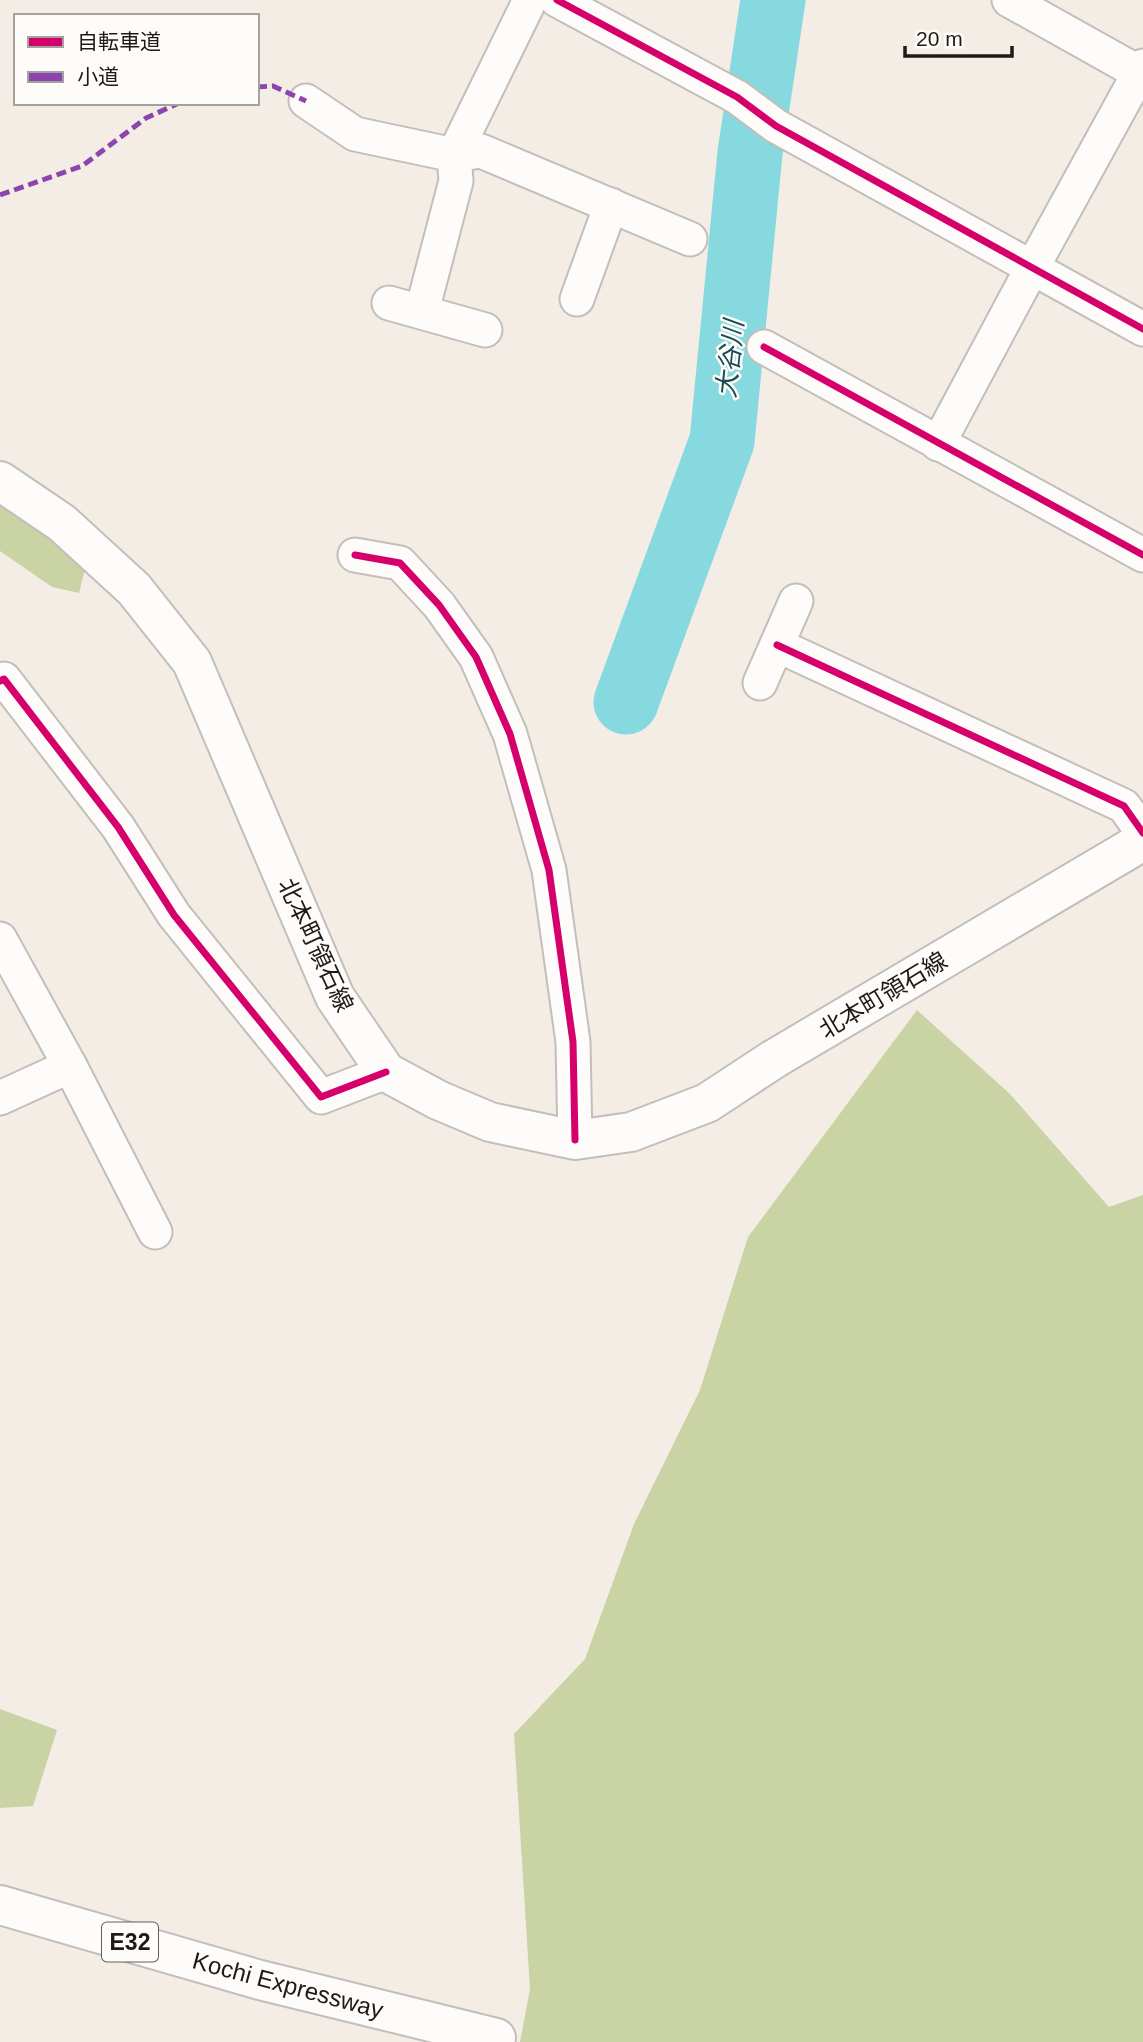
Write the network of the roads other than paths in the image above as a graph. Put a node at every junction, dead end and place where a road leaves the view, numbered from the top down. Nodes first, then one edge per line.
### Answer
1 (530, 0) edge
2 (556, 0) edge
3 (1009, 0) edge
4 (1142, 71) edge
5 (306, 102) dead end
6 (454, 155) junction
7 (611, 205) junction
8 (690, 239) dead end
9 (1032, 268) junction
10 (578, 299) dead end
11 (389, 303) dead end
12 (422, 312) junction
13 (485, 330) dead end
14 (1143, 330) edge
15 (764, 347) dead end
16 (938, 444) junction
17 (0, 481) edge
18 (355, 555) dead end
19 (1143, 555) edge
20 (796, 601) dead end
21 (777, 645) junction
22 (0, 681) edge
23 (760, 683) dead end
24 (1143, 834) edge
25 (1143, 842) edge
26 (0, 939) edge
27 (70, 1066) junction
28 (386, 1072) junction
29 (0, 1098) edge
30 (575, 1140) junction
31 (155, 1232) dead end
32 (0, 1905) edge
33 (496, 2038) dead end

1 - 6 street
2 - 9 street
3 - 4 street
4 - 9 street
5 - 6 street
6 - 7 street
6 - 12 street
7 - 8 street
7 - 10 street
9 - 14 street
9 - 16 street
11 - 12 street
12 - 13 street
15 - 16 street
16 - 19 street
17 - 28 main road, 北本町領石線
18 - 30 street
20 - 21 street
21 - 23 street
21 - 24 street
22 - 28 street
25 - 30 main road, 北本町領石線
26 - 27 street
27 - 29 street
27 - 31 street
28 - 30 main road, 北本町領石線
32 - 33 main road, Kochi Expressway / E32

